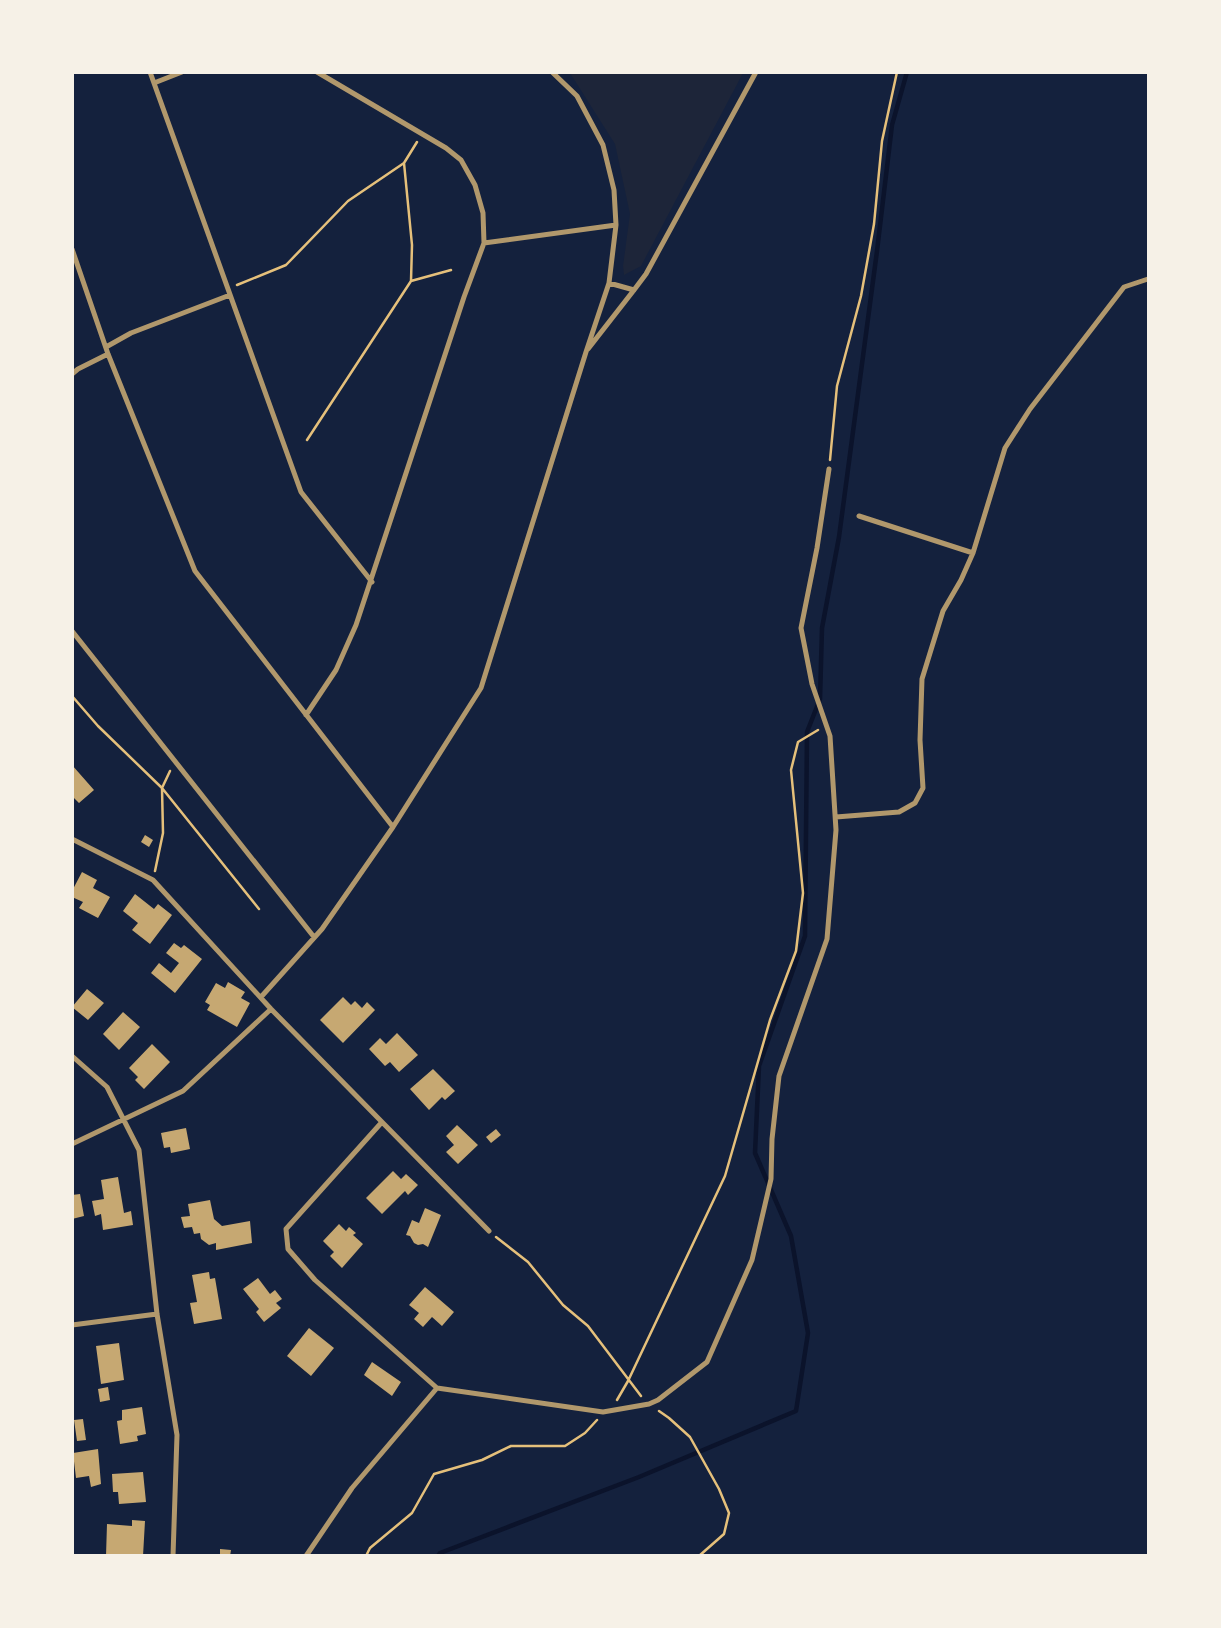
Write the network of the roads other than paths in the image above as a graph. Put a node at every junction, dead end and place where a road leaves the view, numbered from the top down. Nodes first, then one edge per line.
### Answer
1 (150, 72) edge
2 (182, 72) edge
3 (316, 72) edge
4 (552, 72) edge
5 (756, 72) edge
6 (154, 83) junction
7 (616, 225) junction
8 (484, 243) junction
9 (72, 249) edge
10 (79, 268) junction
11 (72, 272) edge
12 (1148, 279) edge
13 (609, 283) junction
14 (634, 290) junction
15 (230, 295) junction
16 (106, 347) junction
17 (586, 352) junction
18 (108, 354) junction
19 (72, 374) edge
20 (829, 469) road end
21 (858, 516) dead end
22 (973, 553) junction
23 (372, 582) junction
24 (72, 631) edge
25 (306, 715) junction
26 (836, 817) junction
27 (393, 827) junction
28 (72, 839) edge
29 (314, 937) junction
30 (261, 998) junction
31 (271, 1009) junction
32 (72, 1056) edge
33 (124, 1120) junction
34 (382, 1122) junction
35 (72, 1144) edge
36 (489, 1231) road end
37 (157, 1314) junction
38 (72, 1325) edge
39 (437, 1388) junction
40 (174, 1556) edge
41 (306, 1556) edge

1 - 6 street
2 - 6 street
3 - 8 street
4 - 7 street
5 - 14 street
6 - 15 street
7 - 8 street
7 - 13 street
8 - 23 street
9 - 10 street
10 - 11 street
10 - 16 street
12 - 22 street
13 - 14 street
13 - 17 street
14 - 17 street
15 - 16 street
15 - 23 street
16 - 18 street
17 - 27 street
18 - 19 street
18 - 25 street
20 - 26 street
21 - 22 street
22 - 26 street
23 - 25 street
24 - 29 street
25 - 27 street
26 - 39 street
27 - 29 street
28 - 30 street
29 - 30 street
30 - 31 street
31 - 33 street
31 - 34 street
32 - 33 street
33 - 35 street
33 - 37 street
34 - 36 street
34 - 39 street
37 - 38 street
37 - 40 street
39 - 41 street

